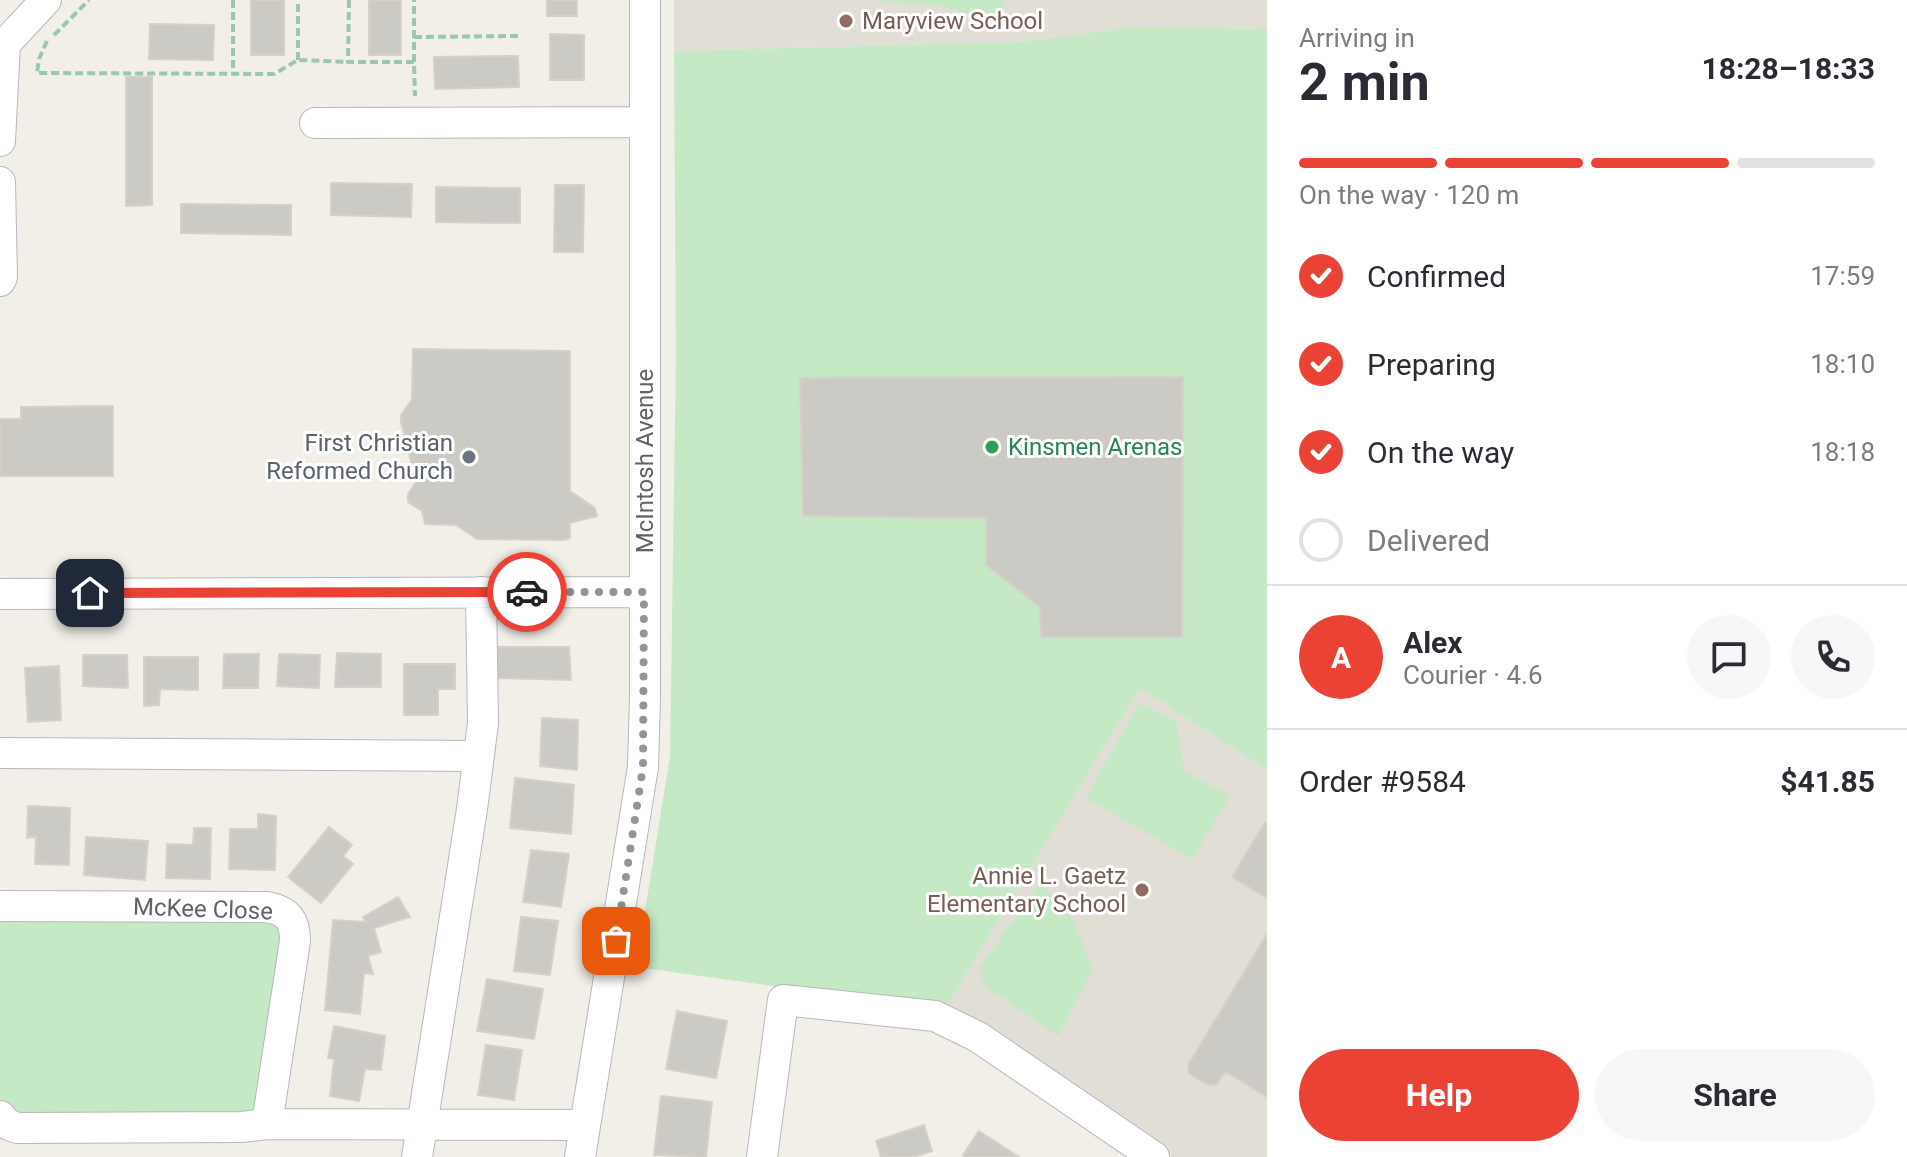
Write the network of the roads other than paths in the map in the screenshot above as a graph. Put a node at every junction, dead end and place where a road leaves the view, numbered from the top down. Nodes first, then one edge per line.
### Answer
1 (46, 0) edge
2 (645, 0) edge
3 (645, 122) junction
4 (315, 123) dead end
5 (0, 141) edge
6 (0, 182) edge
7 (0, 281) edge
8 (481, 592) junction
9 (644, 592) junction
10 (0, 594) edge
11 (0, 753) edge
12 (479, 756) junction
13 (0, 906) edge
14 (0, 1116) edge
15 (267, 1124) junction
16 (585, 1125) junction
17 (421, 1126) junction
18 (417, 1157) edge
19 (580, 1157) edge
20 (762, 1157) edge
21 (1154, 1157) edge

1 - 5 street
2 - 3 street, McIntosh Avenue
3 - 4 street
3 - 9 street, McIntosh Avenue
6 - 7 street
8 - 9 street
8 - 10 street
8 - 12 street
9 - 16 street, McIntosh Avenue
11 - 12 street
12 - 17 street
13 - 15 street, McKee Close
14 - 15 street
15 - 17 street
16 - 17 street
16 - 19 street, McIntosh Avenue
17 - 18 street
20 - 21 street

